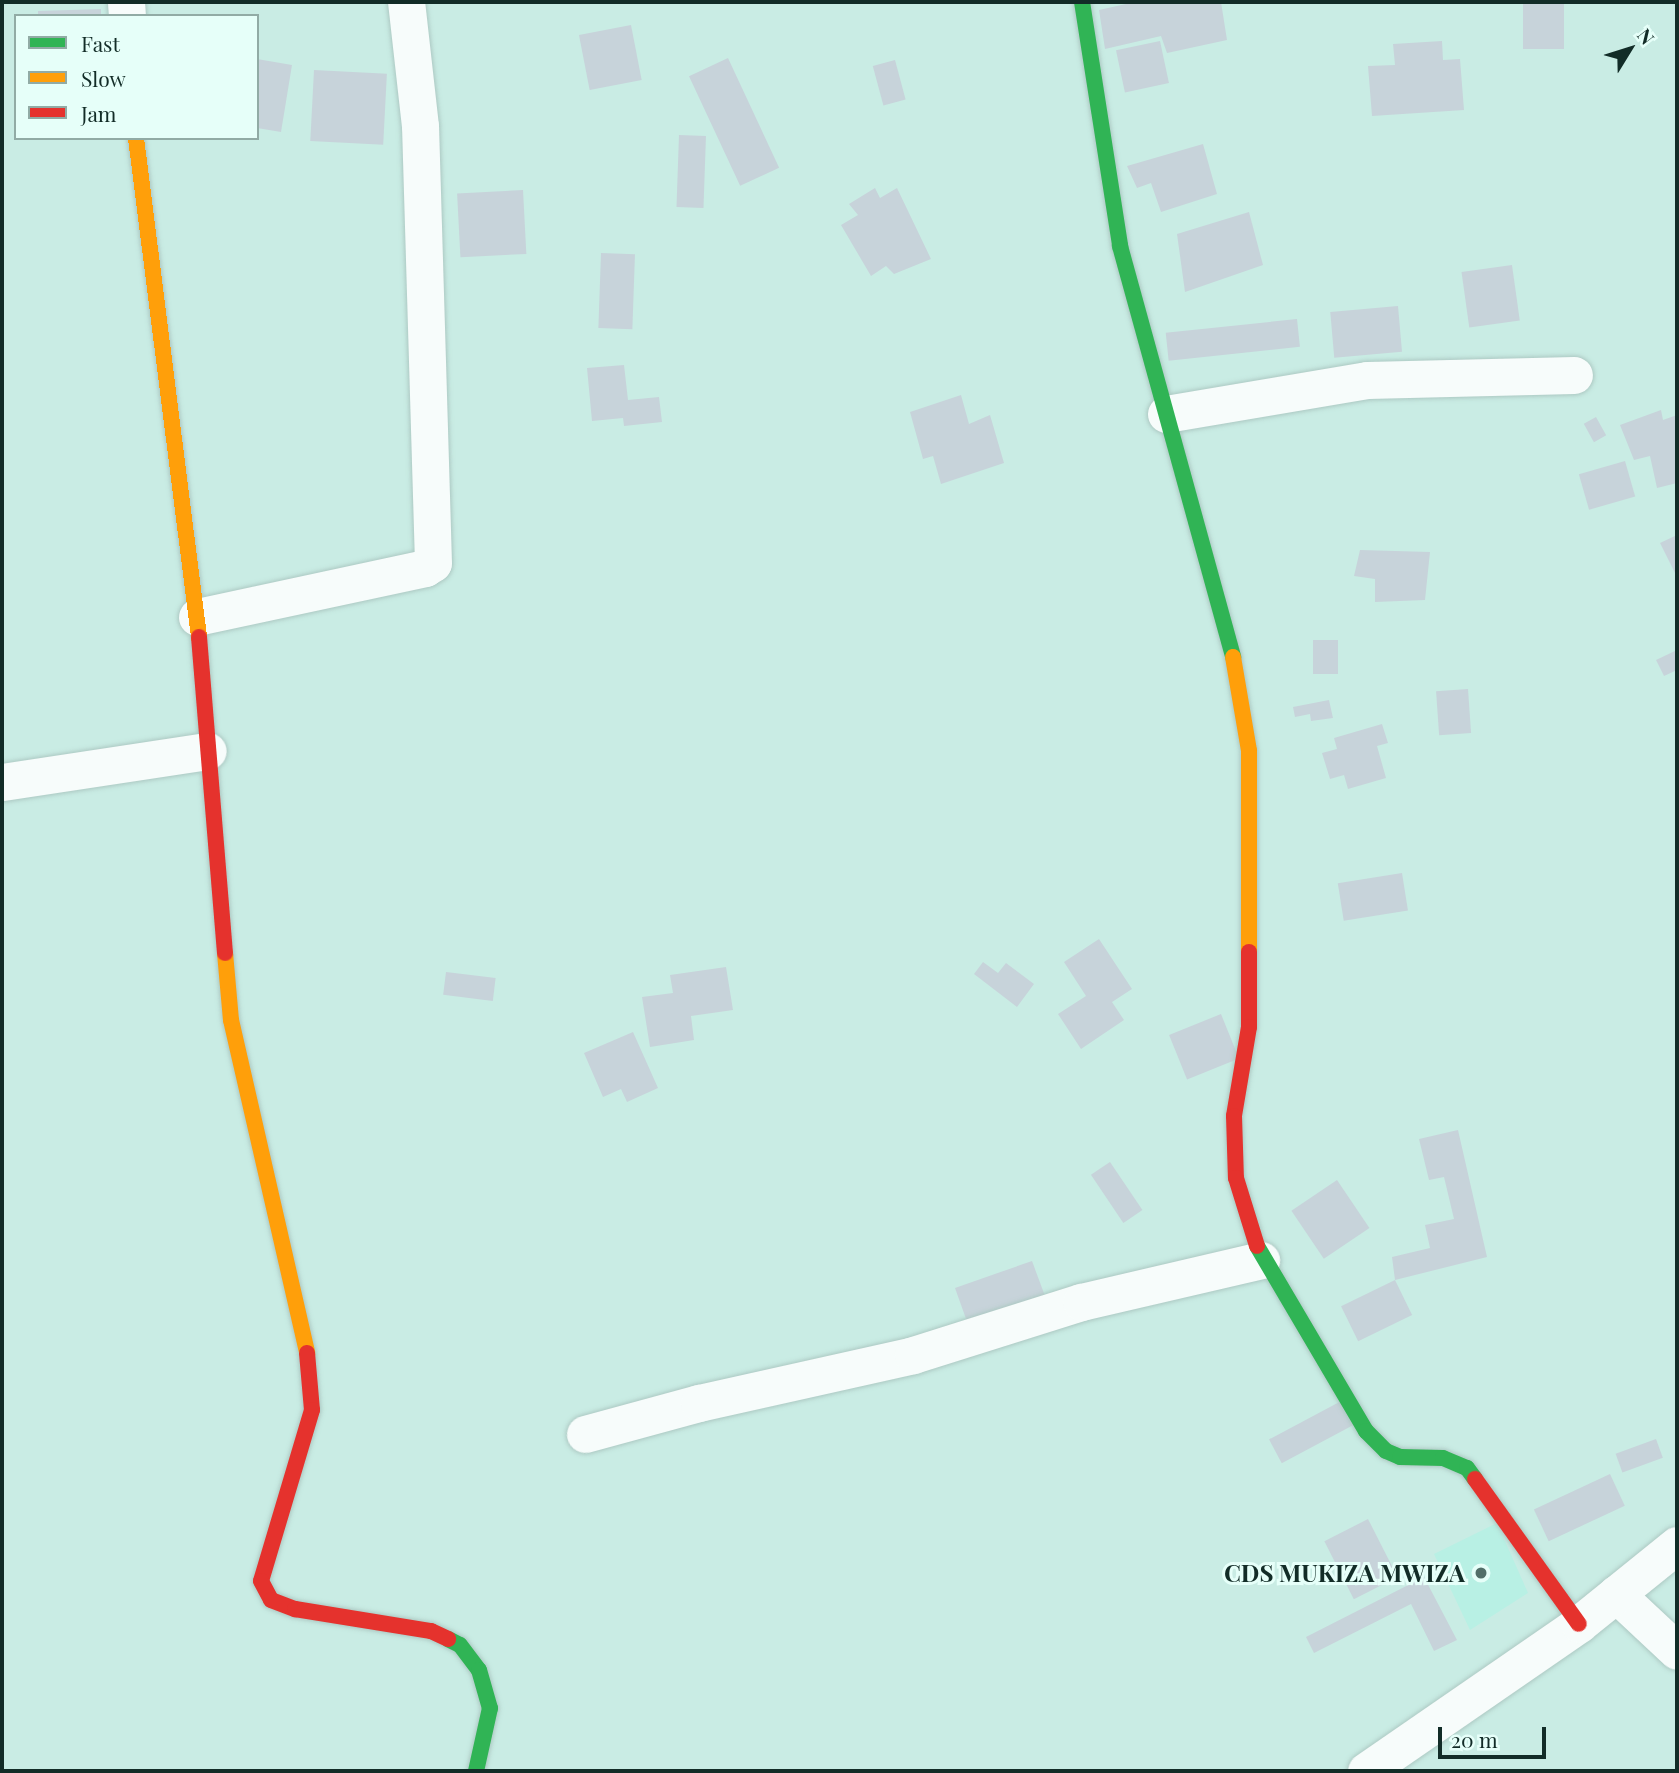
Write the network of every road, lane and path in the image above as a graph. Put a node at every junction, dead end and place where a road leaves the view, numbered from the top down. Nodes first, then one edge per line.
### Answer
1 (406, 2) edge
2 (1082, 2) edge
3 (136, 140) edge
4 (1574, 375) dead end
5 (1166, 414) junction
6 (197, 617) junction
7 (208, 751) junction
8 (2, 782) edge
9 (1261, 1261) junction
10 (584, 1434) dead end
11 (1677, 1545) edge
12 (1616, 1594) junction
13 (1579, 1624) junction
14 (1677, 1651) edge
15 (476, 1771) edge
16 (1366, 1771) edge

1 - 6 street
2 - 5 street
3 - 6 street
4 - 5 street
5 - 9 street
6 - 7 street
7 - 8 street
7 - 15 street
9 - 10 street
9 - 13 street
11 - 12 street
12 - 13 street
12 - 14 street
13 - 16 street

